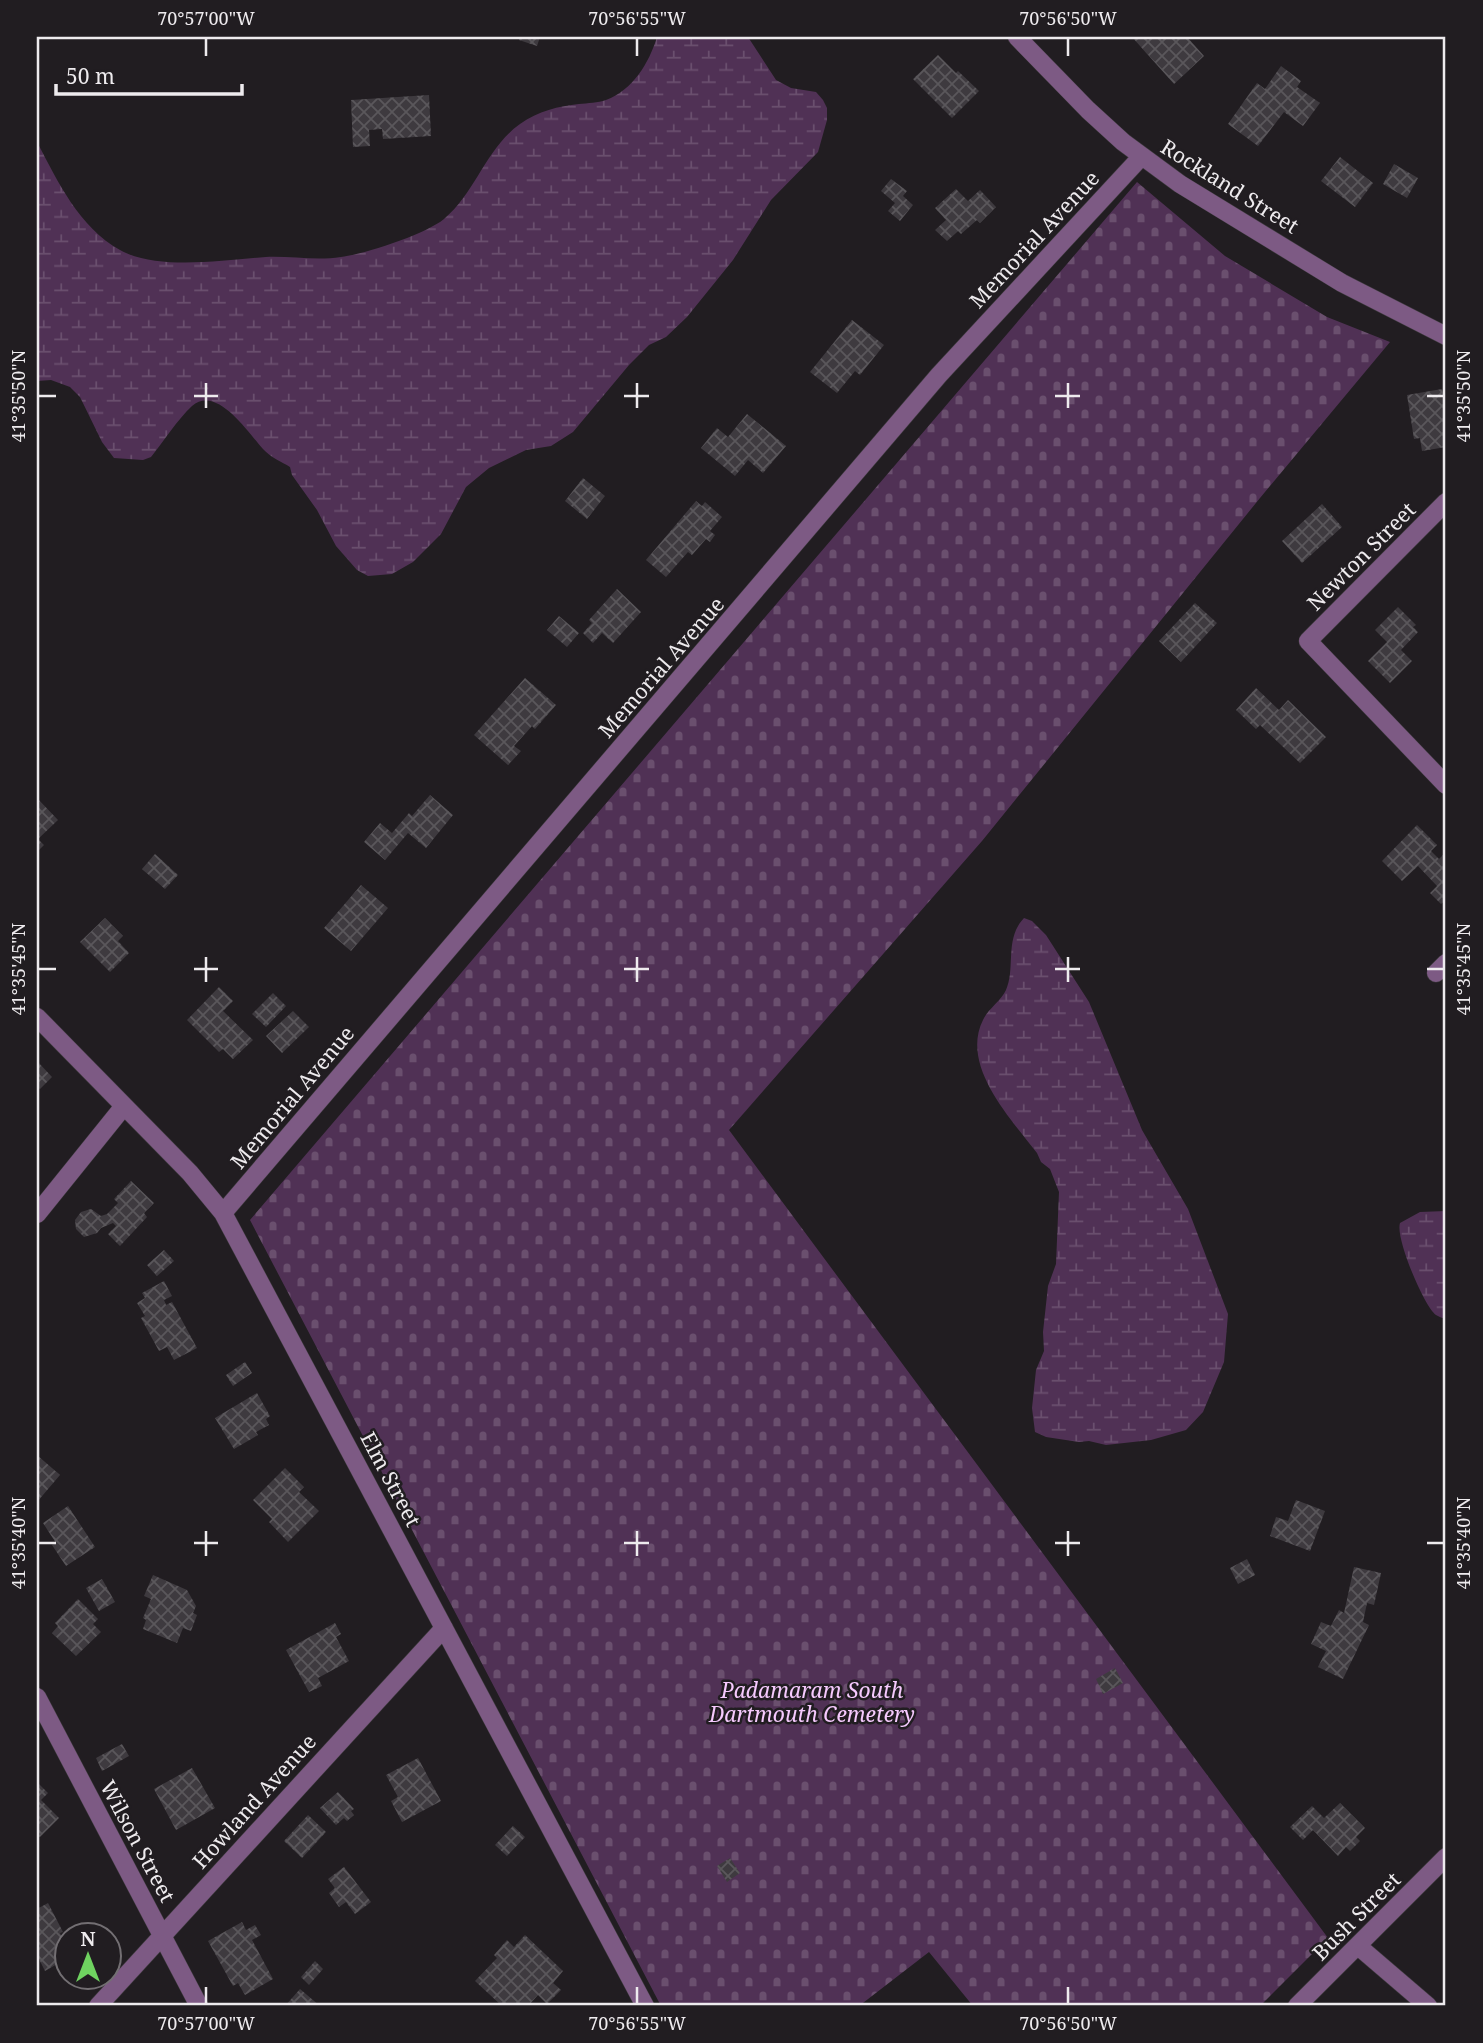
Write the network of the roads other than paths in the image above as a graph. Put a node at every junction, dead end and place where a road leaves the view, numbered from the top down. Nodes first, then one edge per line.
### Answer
1 (1017, 37) edge
2 (1142, 157) junction
3 (1446, 336) edge
4 (1446, 502) edge
5 (1446, 785) edge
6 (37, 1017) edge
7 (124, 1106) junction
8 (223, 1213) junction
9 (37, 1214) edge
10 (444, 1628) junction
11 (37, 1697) edge
12 (1446, 1857) edge
13 (161, 1936) junction
14 (1358, 1946) junction
15 (98, 2006) edge
16 (199, 2006) edge
17 (645, 2006) edge
18 (1297, 2006) edge
19 (1428, 2006) edge

1 - 2 street, Rockland Street
2 - 3 street, Rockland Street
2 - 8 street, Memorial Avenue
4 - 5 street, Newton Street
6 - 7 street, Elm Street
7 - 8 street, Elm Street
7 - 9 street
8 - 10 street, Elm Street
10 - 13 street, Howland Avenue
10 - 17 street, Elm Street
11 - 13 street, Wilson Street
12 - 14 street, Bush Street
13 - 15 street, Howland Avenue
13 - 16 street, Wilson Street
14 - 18 street, Bush Street
14 - 19 street

